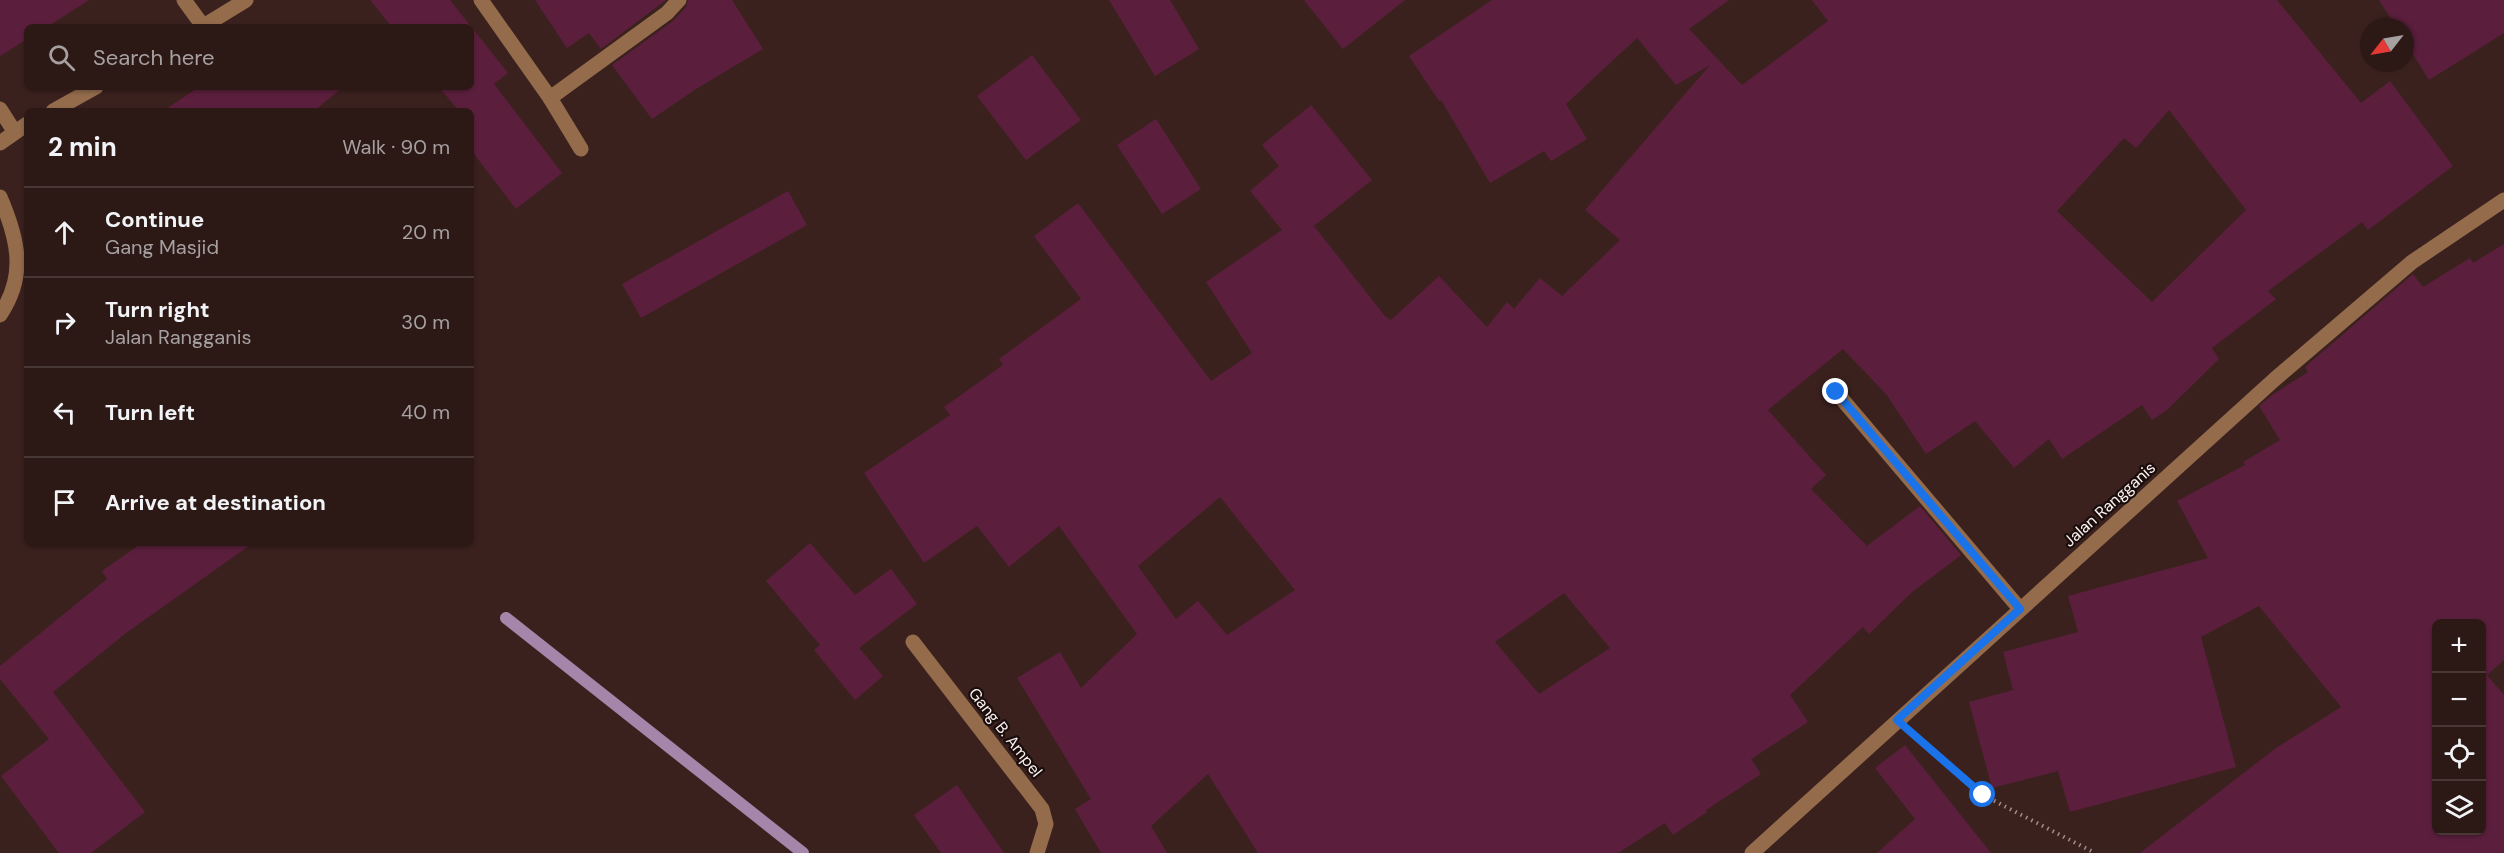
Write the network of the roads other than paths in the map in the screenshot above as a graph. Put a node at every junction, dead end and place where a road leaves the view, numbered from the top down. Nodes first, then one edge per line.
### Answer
1 (184, 0) edge
2 (246, 0) edge
3 (481, 0) edge
4 (679, 0) edge
5 (200, 24) edge
6 (207, 24) edge
7 (91, 90) edge
8 (550, 98) junction
9 (0, 108) edge
10 (58, 108) edge
11 (21, 128) edge
12 (0, 143) edge
13 (581, 149) dead end
14 (0, 197) edge
15 (2504, 200) edge
16 (0, 315) edge
17 (1836, 392) dead end
18 (2020, 609) junction
19 (913, 642) dead end
20 (1037, 853) edge
21 (1752, 853) edge

1 - 5 street
2 - 6 street
3 - 8 street
4 - 8 street
7 - 10 street
8 - 13 street
9 - 11 street
11 - 12 street
14 - 16 street
15 - 18 street, Jalan Rangganis
17 - 18 street
18 - 21 street, Jalan Rangganis
19 - 20 street, Gang B. Ampel

